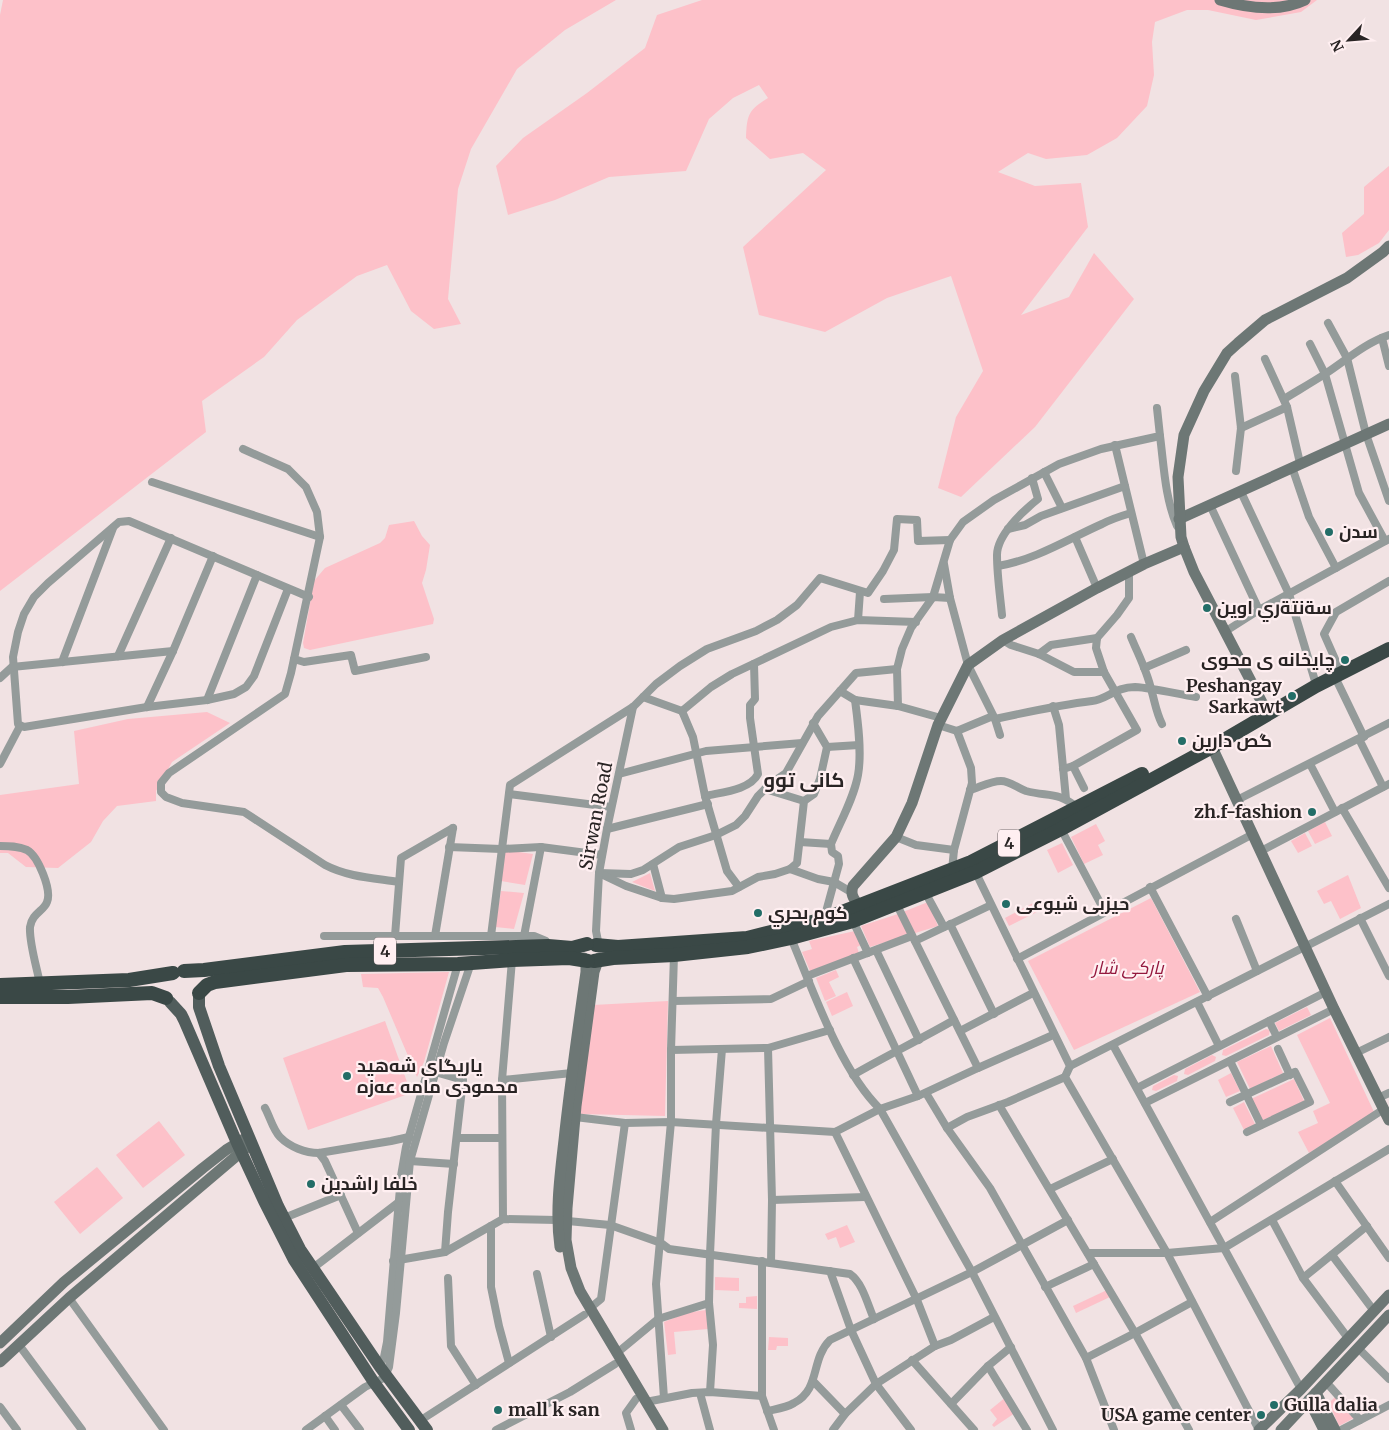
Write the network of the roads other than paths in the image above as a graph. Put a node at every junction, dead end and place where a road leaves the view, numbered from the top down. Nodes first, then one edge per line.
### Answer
1 (1220, 0) edge
2 (1305, 0) edge
3 (1389, 246) edge
4 (1328, 322) dead end
5 (1386, 337) edge
6 (1310, 344) dead end
7 (1347, 358) junction
8 (1265, 359) dead end
9 (1389, 366) edge
10 (1325, 374) junction
11 (1235, 376) dead end
12 (1285, 403) junction
13 (1157, 408) dead end
14 (1389, 424) edge
15 (1241, 428) junction
16 (1366, 434) junction
17 (1160, 436) junction
18 (1345, 444) junction
19 (1115, 445) junction
20 (243, 449) dead end
21 (1296, 465) junction
22 (1236, 471) dead end
23 (1044, 472) junction
24 (1032, 478) junction
25 (152, 482) dead end
26 (1125, 486) junction
27 (1240, 492) junction
28 (1389, 500) edge
29 (1210, 505) junction
30 (1062, 508) junction
31 (1131, 513) junction
32 (1180, 518) junction
33 (114, 526) junction
34 (1008, 529) junction
35 (320, 537) junction
36 (171, 538) junction
37 (1075, 538) junction
38 (950, 540) junction
39 (1387, 540) edge
40 (1183, 542) junction
41 (213, 556) junction
42 (944, 563) junction
43 (1144, 564) junction
44 (998, 566) junction
45 (1336, 568) junction
46 (1129, 571) junction
47 (257, 575) junction
48 (1389, 580) edge
49 (1098, 588) junction
50 (288, 589) junction
51 (860, 592) junction
52 (1289, 594) junction
53 (308, 596) junction
54 (933, 597) junction
55 (950, 598) junction
56 (884, 599) dead end
57 (1259, 610) junction
58 (1002, 614) dead end
59 (858, 620) junction
60 (916, 622) junction
61 (1226, 631) junction
62 (1131, 637) dead end
63 (1097, 638) junction
64 (1003, 640) junction
65 (1389, 640) edge
66 (1389, 648) edge
67 (1186, 650) dead end
68 (174, 651) junction
69 (1039, 654) junction
70 (118, 656) junction
71 (426, 658) dead end
72 (294, 659) junction
73 (62, 662) junction
74 (754, 664) junction
75 (968, 665) junction
76 (12, 667) junction
77 (1144, 668) junction
78 (897, 669) junction
79 (1104, 672) junction
80 (1337, 673) junction
81 (0, 678) edge
82 (1315, 681) junction
83 (1116, 690) junction
84 (1152, 690) junction
85 (840, 691) junction
86 (643, 697) junction
87 (1196, 697) dead end
88 (207, 700) junction
89 (855, 700) junction
90 (898, 706) junction
91 (1053, 706) junction
92 (147, 707) junction
93 (633, 707) junction
94 (682, 711) junction
95 (1267, 711) junction
96 (994, 718) junction
97 (940, 722) junction
98 (813, 723) junction
99 (1389, 723) edge
100 (1162, 724) dead end
101 (20, 726) junction
102 (957, 731) junction
103 (1000, 735) dead end
104 (1361, 738) junction
105 (802, 743) junction
106 (859, 745) junction
107 (755, 746) junction
108 (827, 747) junction
109 (1212, 747) junction
110 (696, 755) junction
111 (0, 764) edge
112 (1310, 764) junction
113 (1073, 766) junction
114 (1063, 769) junction
115 (620, 774) junction
116 (1386, 786) edge
117 (1084, 788) dead end
118 (765, 789) junction
119 (970, 790) junction
120 (509, 794) junction
121 (1066, 798) junction
122 (707, 800) junction
123 (1237, 800) junction
124 (804, 802) junction
125 (611, 807) junction
126 (1078, 808) junction
127 (1339, 810) junction
128 (607, 829) junction
129 (1061, 829) junction
130 (1253, 834) junction
131 (716, 835) junction
132 (896, 837) junction
133 (800, 842) junction
134 (831, 844) junction
135 (0, 846) edge
136 (449, 847) junction
137 (541, 847) junction
138 (501, 849) junction
139 (954, 850) junction
140 (1260, 851) junction
141 (602, 854) junction
142 (653, 864) junction
143 (974, 867) junction
144 (790, 869) junction
145 (952, 870) junction
146 (599, 873) junction
147 (398, 882) junction
148 (834, 882) junction
149 (740, 887) junction
150 (1150, 887) junction
151 (1389, 888) edge
152 (851, 892) junction
153 (926, 892) junction
154 (662, 898) junction
155 (896, 903) junction
156 (1389, 904) edge
157 (991, 905) junction
158 (859, 906) junction
159 (1105, 912) junction
160 (1360, 918) junction
161 (824, 919) junction
162 (1236, 919) dead end
163 (853, 920) junction
164 (947, 925) junction
165 (324, 936) dead end
166 (394, 936) junction
167 (435, 936) junction
168 (491, 936) junction
169 (524, 936) junction
170 (791, 938) junction
171 (914, 939) junction
172 (548, 946) junction
173 (1305, 946) junction
174 (876, 950) junction
175 (593, 951) junction
176 (868, 953) junction
177 (674, 955) junction
178 (853, 958) junction
179 (1017, 959) junction
180 (512, 960) junction
181 (464, 963) junction
182 (1257, 971) junction
183 (178, 972) junction
184 (1389, 976) edge
185 (808, 978) junction
186 (40, 984) junction
187 (0, 985) edge
188 (68, 990) junction
189 (1326, 992) junction
190 (199, 993) junction
191 (1033, 993) junction
192 (0, 997) edge
193 (1208, 997) junction
194 (168, 1000) junction
195 (672, 1001) junction
196 (1197, 1002) junction
197 (1334, 1009) junction
198 (994, 1014) junction
199 (954, 1020) junction
200 (1269, 1021) junction
201 (830, 1030) junction
202 (960, 1031) junction
203 (1054, 1035) junction
204 (1277, 1037) junction
205 (1389, 1037) edge
206 (919, 1040) junction
207 (1113, 1044) junction
208 (1217, 1047) junction
209 (768, 1048) junction
210 (722, 1049) junction
211 (1278, 1049) dead end
212 (671, 1050) junction
213 (896, 1050) junction
214 (1356, 1054) junction
215 (1226, 1063) junction
216 (1070, 1066) junction
217 (978, 1068) junction
218 (1177, 1068) junction
219 (435, 1072) junction
220 (572, 1073) junction
221 (853, 1075) junction
222 (1290, 1075) junction
223 (1065, 1077) junction
224 (502, 1080) junction
225 (1184, 1084) junction
226 (1137, 1088) junction
227 (1389, 1093) edge
228 (922, 1095) junction
229 (1246, 1095) junction
230 (1230, 1102) dead end
231 (1145, 1103) junction
232 (998, 1104) junction
233 (1381, 1104) junction
234 (265, 1108) dead end
235 (880, 1109) junction
236 (575, 1117) junction
237 (1389, 1120) edge
238 (671, 1122) junction
239 (624, 1123) junction
240 (716, 1124) junction
241 (1261, 1125) junction
242 (947, 1128) junction
243 (771, 1129) junction
244 (835, 1132) junction
245 (1247, 1132) dead end
246 (409, 1137) junction
247 (457, 1138) junction
248 (502, 1138) junction
249 (244, 1144) junction
250 (1389, 1148) edge
251 (319, 1153) junction
252 (1112, 1159) junction
253 (410, 1161) junction
254 (454, 1164) junction
255 (206, 1173) junction
256 (1335, 1181) junction
257 (1050, 1189) junction
258 (341, 1196) junction
259 (865, 1197) junction
260 (772, 1200) junction
261 (398, 1202) junction
262 (284, 1218) junction
263 (503, 1219) junction
264 (562, 1220) junction
265 (1068, 1220) junction
266 (1272, 1220) junction
267 (1210, 1222) junction
268 (610, 1225) junction
269 (491, 1226) junction
270 (1367, 1226) junction
271 (358, 1233) junction
272 (660, 1243) junction
273 (1021, 1245) junction
274 (1224, 1248) junction
275 (445, 1252) junction
276 (1088, 1253) junction
277 (710, 1254) junction
278 (1167, 1254) junction
279 (1332, 1255) junction
280 (1389, 1258) edge
281 (397, 1260) junction
282 (762, 1261) junction
283 (771, 1263) junction
284 (1094, 1264) junction
285 (313, 1268) junction
286 (830, 1271) junction
287 (972, 1272) junction
288 (537, 1274) dead end
289 (448, 1278) dead end
290 (1303, 1278) junction
291 (1045, 1287) junction
292 (1389, 1295) edge
293 (69, 1298) junction
294 (917, 1300) junction
295 (1192, 1302) junction
296 (709, 1303) junction
297 (1374, 1311) junction
298 (587, 1312) junction
299 (1389, 1315) edge
300 (994, 1317) junction
301 (658, 1319) junction
302 (874, 1319) junction
303 (851, 1330) junction
304 (1136, 1333) junction
305 (551, 1336) junction
306 (1348, 1338) junction
307 (0, 1343) edge
308 (19, 1344) junction
309 (935, 1346) junction
310 (1011, 1347) junction
311 (1358, 1348) junction
312 (616, 1358) junction
313 (1086, 1358) junction
314 (912, 1360) junction
315 (0, 1362) edge
316 (509, 1363) junction
317 (988, 1366) junction
318 (375, 1378) junction
319 (1389, 1379) edge
320 (813, 1381) junction
321 (1326, 1382) junction
322 (476, 1384) junction
323 (876, 1384) junction
324 (1301, 1389) junction
325 (710, 1392) junction
326 (700, 1393) junction
327 (762, 1396) junction
328 (1313, 1397) junction
329 (664, 1398) junction
330 (641, 1400) junction
331 (951, 1404) junction
332 (341, 1405) junction
333 (1389, 1406) edge
334 (0, 1407) edge
335 (767, 1411) junction
336 (845, 1414) junction
337 (325, 1416) junction
338 (3, 1418) edge
339 (1360, 1420) junction
340 (424, 1425) edge
341 (161, 1429) edge
342 (834, 1429) edge
343 (18, 1430) edge
344 (82, 1430) edge
345 (306, 1430) edge
346 (335, 1430) edge
347 (360, 1430) edge
348 (409, 1430) edge
349 (496, 1430) edge
350 (631, 1430) edge
351 (655, 1430) edge
352 (662, 1430) edge
353 (710, 1430) edge
354 (774, 1430) edge
355 (911, 1430) edge
356 (974, 1430) edge
357 (1027, 1430) edge
358 (1053, 1430) edge
359 (1114, 1430) edge
360 (1188, 1430) edge
361 (1259, 1430) edge
362 (1281, 1430) edge
363 (1324, 1430) edge
364 (1335, 1430) edge
365 (1341, 1430) edge

1 - 2 street
3 - 32 street
4 - 7 street
5 - 7 street
5 - 9 street
6 - 10 street
7 - 10 street
7 - 16 street
8 - 12 street
10 - 12 street
10 - 18 street
11 - 15 street
12 - 15 street
12 - 21 street
13 - 17 street
14 - 16 street
15 - 22 street
16 - 18 street
16 - 28 street
17 - 19 street
17 - 40 street
18 - 21 street
18 - 39 street
19 - 23 street
19 - 26 street
20 - 35 street
21 - 27 street
21 - 45 street
23 - 24 street
23 - 30 street
24 - 34 street
24 - 38 street
25 - 35 street
26 - 30 street
26 - 31 street
27 - 29 street
27 - 52 street
29 - 32 street
29 - 57 street
30 - 34 street
31 - 37 street
31 - 43 street
32 - 40 street
33 - 36 street
33 - 73 street
33 - 76 street
34 - 44 street
35 - 53 street
36 - 41 street
36 - 70 street
37 - 44 street
37 - 49 street
38 - 42 street
38 - 51 street
39 - 45 street
40 - 43 street
40 - 61 street
41 - 47 street
41 - 68 street
42 - 54 street
42 - 55 street
43 - 46 street
44 - 58 street
45 - 52 street
46 - 49 street
46 - 63 street
47 - 50 street
47 - 88 street
48 - 80 street
49 - 64 street
50 - 53 street
50 - 88 street
51 - 59 street
51 - 86 street
52 - 57 street
52 - 82 street
53 - 72 street
54 - 55 street
54 - 56 street
54 - 60 street
55 - 75 street
57 - 61 street
59 - 60 street
59 - 74 street
60 - 78 street
61 - 95 street
62 - 77 street
63 - 69 street
63 - 79 street
64 - 69 street
64 - 75 street
65 - 80 highway, 4
66 - 80 highway, 4
67 - 77 street
68 - 70 street
68 - 92 street
69 - 79 street
70 - 73 street
71 - 72 street
72 - 147 street
73 - 76 street
74 - 94 street
74 - 107 street
75 - 96 street
75 - 97 street
76 - 81 street
76 - 101 street
77 - 84 street
78 - 85 street
78 - 90 street
79 - 83 street
80 - 82 highway, 4
80 - 95 highway, 4
80 - 104 street
82 - 95 highway, 4
83 - 84 street
83 - 91 street
83 - 113 street
84 - 87 street
84 - 100 street
85 - 89 street
85 - 98 street
86 - 93 street
86 - 94 street
88 - 92 street
89 - 90 street
89 - 106 street
90 - 97 street
91 - 96 street
91 - 114 street
92 - 101 street
93 - 115 street, Sirwan Road
93 - 120 street
94 - 110 street
95 - 109 highway, 4
95 - 126 highway, 4
96 - 102 street
96 - 103 street
97 - 102 street
97 - 132 street
98 - 105 street
98 - 108 street
99 - 104 street
101 - 111 street
102 - 119 street
104 - 112 street
104 - 116 street
105 - 107 street
105 - 118 street
106 - 108 street
106 - 134 street
107 - 110 street
107 - 122 street
108 - 124 street
109 - 123 street
109 - 129 highway, 4
110 - 115 street
110 - 122 street
112 - 123 street
112 - 127 street
113 - 114 street
113 - 117 street
114 - 121 street
115 - 125 street, Sirwan Road
116 - 127 street
118 - 124 street
118 - 131 street
119 - 121 street
119 - 139 street
120 - 125 street
120 - 138 street
121 - 126 street
122 - 128 street
122 - 131 street
123 - 130 street
124 - 133 street
125 - 128 street, Sirwan Road
126 - 143 highway, 4
127 - 140 street
127 - 151 street
128 - 141 street, Sirwan Road
129 - 143 highway, 4
129 - 159 street
130 - 140 street
130 - 150 street
131 - 142 street
131 - 149 street
132 - 139 street
132 - 152 street
133 - 134 street
133 - 144 street
134 - 148 street
135 - 186 street
136 - 138 street
136 - 147 street
136 - 167 street
137 - 138 street
137 - 141 street
137 - 169 street
138 - 168 street
139 - 145 street
140 - 173 street
141 - 146 street, Sirwan Road
142 - 146 street
142 - 154 street
143 - 145 highway, 4
143 - 153 highway, 4
143 - 157 street
144 - 148 street
144 - 149 street
145 - 158 highway, 4
146 - 154 street
146 - 175 street, Sirwan Road
147 - 166 street
148 - 152 street
148 - 161 street
149 - 154 street
150 - 159 street
150 - 193 street
152 - 158 street
153 - 155 highway, 4
153 - 164 street
155 - 163 highway, 4
155 - 171 street
156 - 160 street
157 - 164 street
157 - 179 street
158 - 161 highway, 4
159 - 179 street
160 - 173 street
160 - 184 street
161 - 175 highway, 4
162 - 182 street
163 - 170 highway, 4
163 - 176 street
164 - 171 street
164 - 198 street
165 - 166 street
166 - 167 street
167 - 168 street
168 - 169 street
169 - 172 street
170 - 177 highway, 4
170 - 185 street
171 - 174 street
171 - 199 street
172 - 175 highway, 4
172 - 183 highway, 4
173 - 182 street
173 - 189 street
174 - 176 street
174 - 206 street
175 - 177 highway, 4
175 - 180 highway, 4
175 - 220 street
175 - 236 street
176 - 178 street
177 - 195 street
178 - 185 street
178 - 213 street
179 - 191 street
180 - 181 highway, 4
180 - 224 street
181 - 190 highway, 4
181 - 219 street
181 - 246 street
182 - 193 street
183 - 188 highway, 4
183 - 190 highway
183 - 194 highway
185 - 195 street
185 - 201 street
186 - 187 highway, 4
186 - 188 highway, 4
188 - 192 highway, 4
188 - 194 highway, 4
189 - 197 street
189 - 200 street
190 - 249 main road
191 - 198 street
191 - 203 street
193 - 196 street
194 - 249 main road
195 - 212 street
196 - 207 street
196 - 208 street
197 - 204 street
197 - 214 street
198 - 202 street
199 - 202 street
199 - 206 street
200 - 204 street
200 - 208 street
201 - 209 street
201 - 221 street
202 - 217 street
203 - 216 street
203 - 217 street
204 - 215 street
205 - 214 street
206 - 213 street
207 - 216 street
207 - 226 street
208 - 215 street
208 - 218 street
209 - 210 street
209 - 243 street
210 - 212 street
210 - 240 street
211 - 222 street
212 - 238 street
213 - 221 street
213 - 228 street
214 - 233 street
215 - 225 street
215 - 229 street
216 - 223 street
217 - 228 street
218 - 225 street
218 - 226 street
219 - 247 street
219 - 253 street
220 - 224 street
220 - 264 street
221 - 235 street
222 - 229 street
222 - 241 street
223 - 232 street
223 - 252 street
224 - 248 street
225 - 231 street
226 - 231 street
227 - 233 street
228 - 235 street
228 - 242 street
229 - 230 street
229 - 241 street
231 - 267 street
232 - 242 street
232 - 257 street
233 - 237 street
233 - 267 street
234 - 251 street
235 - 244 street
235 - 287 street
236 - 239 street
236 - 264 street
238 - 239 street
238 - 240 street
238 - 272 street
239 - 268 street
240 - 243 street
240 - 277 street
241 - 245 street
242 - 273 street
243 - 244 street
243 - 260 street
244 - 259 street
246 - 251 street
246 - 261 street
247 - 248 street
247 - 254 street
248 - 263 street
249 - 255 street
249 - 262 main road
249 - 318 main road
250 - 256 street
251 - 258 street
252 - 257 street
252 - 278 street
253 - 254 street
253 - 281 street
254 - 275 street
255 - 293 street
255 - 307 street
256 - 266 street
256 - 270 street
257 - 265 street
258 - 262 street
258 - 271 street
259 - 260 street
259 - 294 street
260 - 283 street
261 - 271 street
261 - 281 street
262 - 285 main road
263 - 264 street
263 - 269 street
264 - 268 street
264 - 298 street
265 - 273 street
265 - 276 street
266 - 274 street
266 - 290 street
267 - 274 street
268 - 272 street
268 - 298 street
269 - 275 street
269 - 316 street
270 - 279 street
270 - 280 street
271 - 285 street
272 - 277 street
272 - 301 street
273 - 287 street
273 - 291 street
274 - 278 street
274 - 324 street
275 - 281 street
276 - 278 street
276 - 284 street
277 - 282 street
277 - 296 street
278 - 295 street
279 - 290 street
279 - 297 street
281 - 318 street
282 - 283 street
282 - 327 street
283 - 286 street
284 - 291 street
284 - 304 street
285 - 318 main road
286 - 302 street
286 - 303 street
287 - 294 street
287 - 300 street
288 - 305 street
289 - 322 street
290 - 306 street
291 - 313 street
292 - 297 street
293 - 308 street
293 - 341 street
294 - 302 street
294 - 309 street
295 - 304 street
295 - 361 street
296 - 301 street
296 - 325 street
297 - 306 street
298 - 305 street
298 - 312 street
299 - 311 street
300 - 309 street
300 - 310 street
301 - 312 street
301 - 329 street
302 - 303 street
303 - 320 street
303 - 323 street
304 - 313 street
304 - 360 street
305 - 316 street
306 - 324 street
308 - 315 street
308 - 344 street
309 - 314 street
310 - 317 street
310 - 358 street
311 - 319 street
311 - 321 street
312 - 330 street
312 - 349 street
313 - 359 street
314 - 323 street
314 - 331 street
316 - 322 street
317 - 331 street
317 - 357 street
318 - 332 street
318 - 340 main road
318 - 348 main road
320 - 335 street
320 - 336 street
321 - 328 street
321 - 339 street
322 - 340 street
323 - 336 street
323 - 355 street
324 - 361 street
325 - 326 street
325 - 327 street
326 - 329 street
326 - 353 street
327 - 335 street
328 - 362 street
328 - 363 street
328 - 364 street
329 - 330 street
330 - 350 street
330 - 351 street
330 - 352 street
331 - 356 street
332 - 337 street
332 - 347 street
333 - 339 street
334 - 338 street
335 - 354 street
336 - 342 street
337 - 345 street
337 - 346 street
338 - 343 street
339 - 365 street

